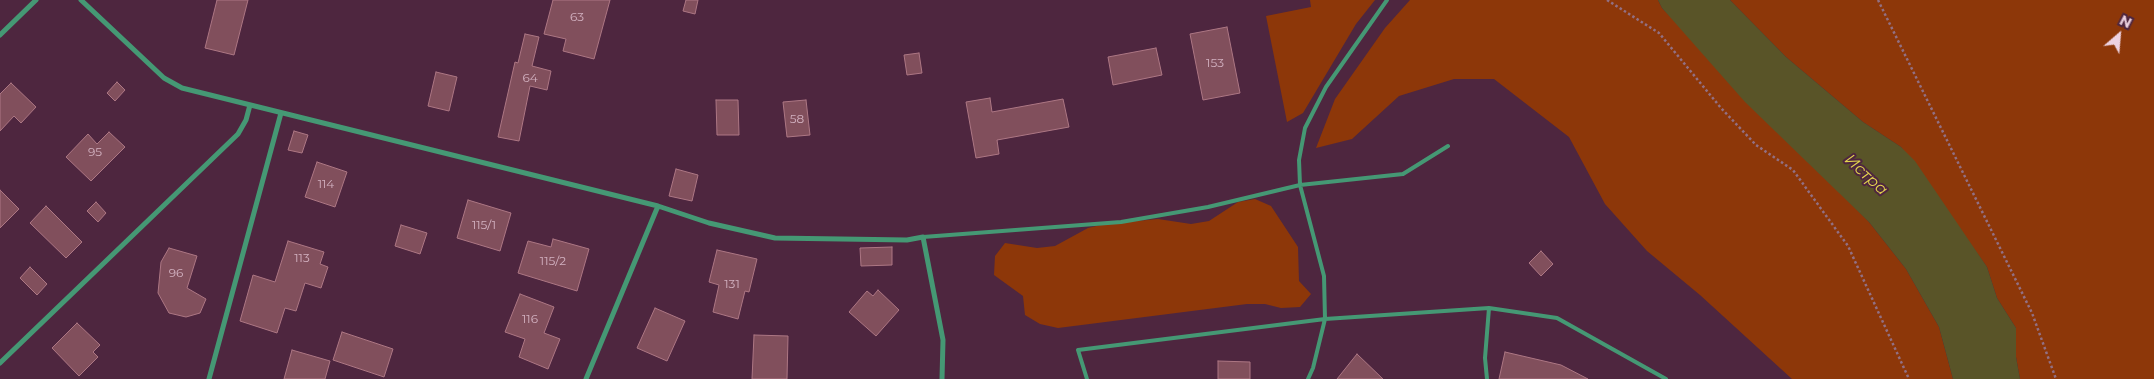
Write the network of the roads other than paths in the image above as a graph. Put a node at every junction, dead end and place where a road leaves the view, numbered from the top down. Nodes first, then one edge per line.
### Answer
1 (36, 0) edge
2 (81, 0) edge
3 (1387, 0) edge
4 (0, 35) edge
5 (250, 105) junction
6 (281, 114) junction
7 (1448, 146) dead end
8 (1300, 185) junction
9 (658, 206) junction
10 (923, 238) junction
11 (1489, 308) junction
12 (1325, 319) junction
13 (0, 363) edge
14 (209, 379) edge
15 (586, 379) edge
16 (942, 379) edge
17 (1087, 379) edge
18 (1308, 379) edge
19 (1486, 379) edge
20 (1666, 379) edge

1 - 4 street
2 - 5 street
3 - 8 lane
5 - 6 street
5 - 13 street
6 - 9 street
6 - 14 street
7 - 8 lane
8 - 10 lane
8 - 12 lane
9 - 10 street
9 - 15 street
10 - 16 street
11 - 12 lane
11 - 19 lane
11 - 20 lane
12 - 17 lane
12 - 18 lane

